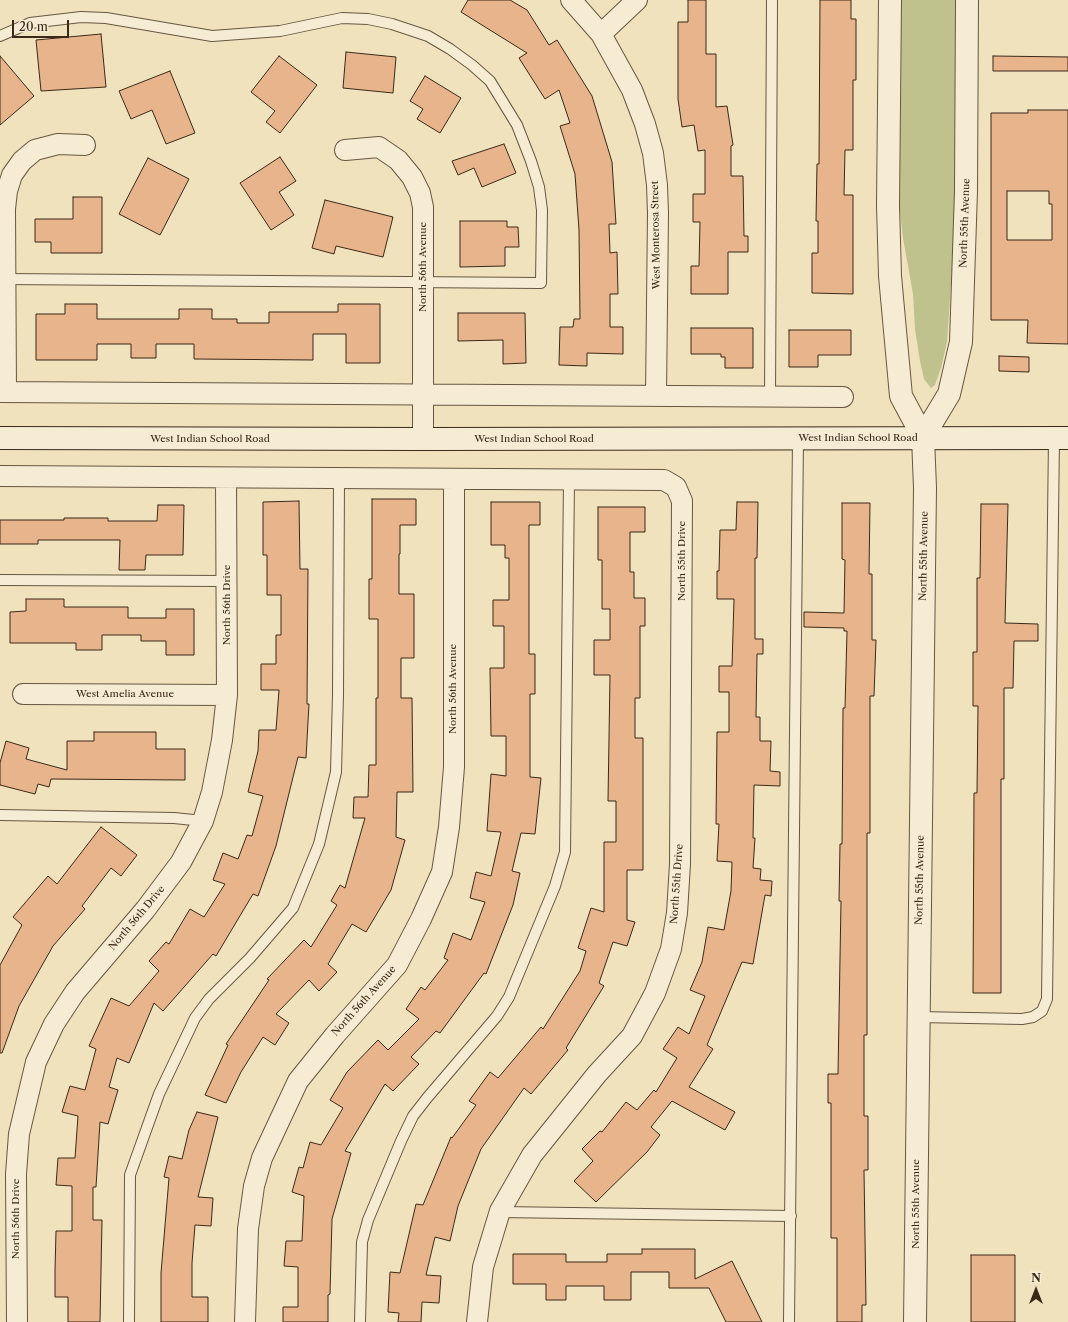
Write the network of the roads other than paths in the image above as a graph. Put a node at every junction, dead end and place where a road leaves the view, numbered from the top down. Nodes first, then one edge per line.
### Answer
1 (571, 0) edge
2 (637, 0) edge
3 (772, 0) edge
4 (890, 0) edge
5 (967, 0) edge
6 (600, 34) junction
7 (0, 36) edge
8 (84, 145) dead end
9 (344, 150) dead end
10 (3, 279) edge
11 (422, 282) junction
12 (3, 392) edge
13 (422, 395) junction
14 (656, 396) junction
15 (770, 397) junction
16 (844, 397) dead end
17 (923, 437) junction
18 (0, 438) edge
19 (798, 438) junction
20 (1061, 438) edge
21 (423, 439) junction
22 (0, 476) edge
23 (226, 478) junction
24 (339, 478) junction
25 (454, 479) junction
26 (569, 480) junction
27 (0, 580) edge
28 (227, 581) junction
29 (22, 694) dead end
30 (227, 695) junction
31 (0, 815) edge
32 (203, 821) junction
33 (918, 1017) junction
34 (499, 1212) junction
35 (791, 1216) junction
36 (17, 1322) edge
37 (129, 1322) edge
38 (245, 1322) edge
39 (360, 1322) edge
40 (477, 1322) edge
41 (790, 1322) edge
42 (915, 1322) edge

1 - 6 street, West Monterosa Street
2 - 6 street
3 - 15 lane
4 - 17 street, North 55th Avenue
5 - 17 street, North 55th Avenue
6 - 14 street, West Monterosa Street
7 - 11 lane
8 - 10 street
9 - 11 street, North 56th Avenue
10 - 11 lane
10 - 12 street
11 - 13 street, North 56th Avenue
12 - 13 street
13 - 14 street
13 - 21 street, North 56th Avenue
14 - 15 street
15 - 16 street
17 - 19 street, West Indian School Road
17 - 20 street, West Indian School Road
17 - 33 street, North 55th Avenue
18 - 21 street, West Indian School Road
19 - 21 street, West Indian School Road
19 - 35 lane
20 - 33 lane
22 - 23 street
23 - 24 street
23 - 28 street, North 56th Drive
24 - 25 street
24 - 37 lane
25 - 26 street
25 - 38 street, North 56th Avenue
26 - 34 street, North 55th Drive
26 - 39 lane
27 - 28 lane
28 - 30 street, North 56th Drive
29 - 30 street, West Amelia Avenue
30 - 32 street, North 56th Drive
31 - 32 lane
32 - 36 street, North 56th Drive
33 - 42 street, North 55th Avenue
34 - 35 lane
34 - 40 street, North 55th Drive
35 - 41 lane

